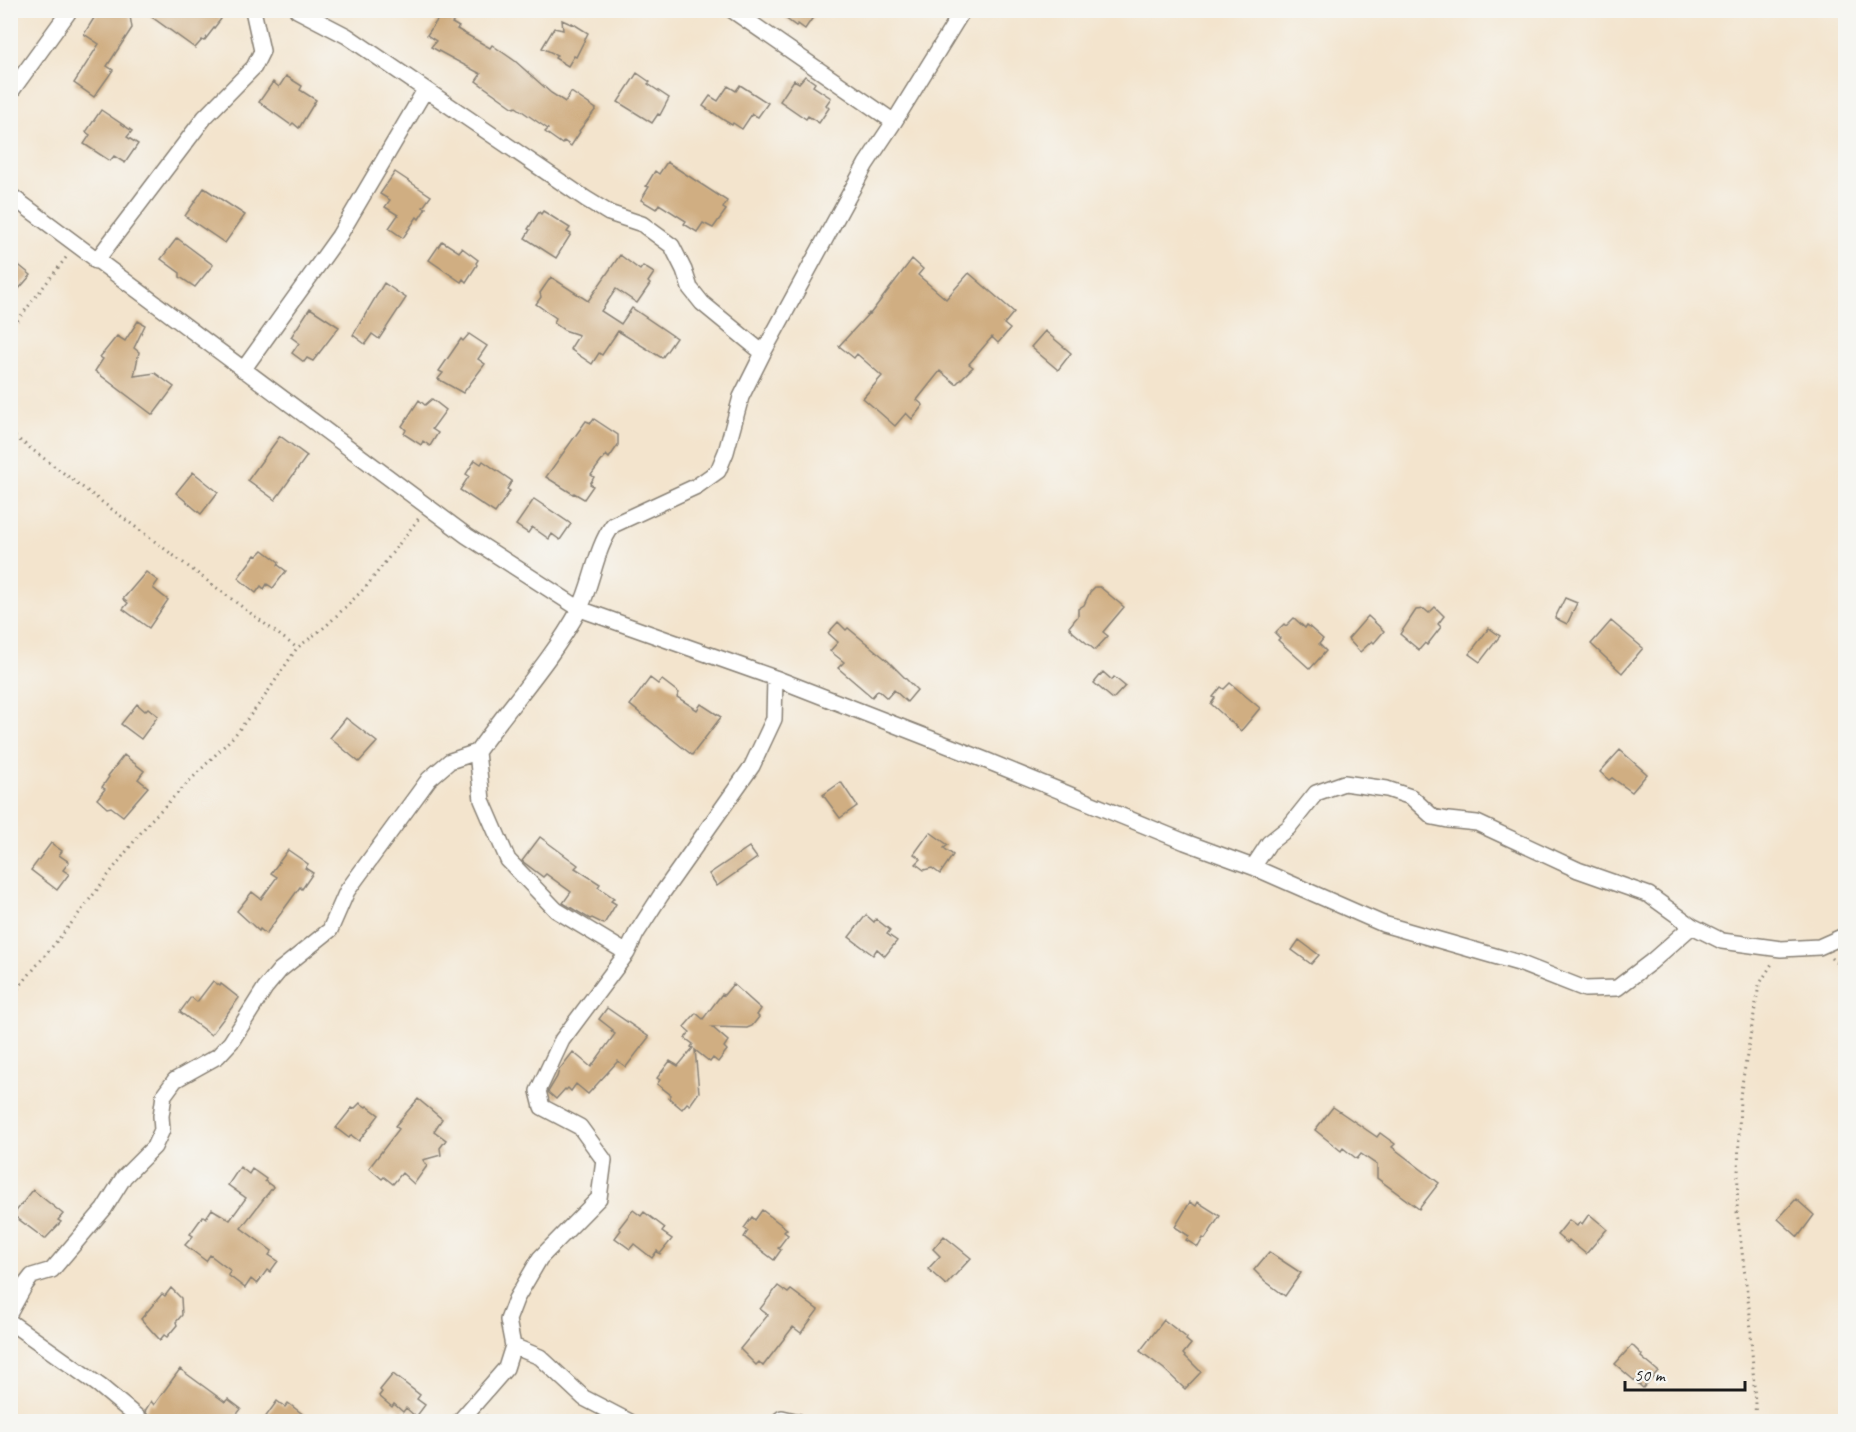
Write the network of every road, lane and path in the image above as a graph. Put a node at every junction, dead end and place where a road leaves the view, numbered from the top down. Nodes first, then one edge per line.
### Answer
1 (70, 10) edge
2 (253, 10) edge
3 (297, 10) edge
4 (732, 10) edge
5 (963, 10) edge
6 (425, 90) junction
7 (10, 93) edge
8 (894, 122) junction
9 (10, 195) edge
10 (76, 245) junction
11 (96, 261) junction
12 (10, 330) edge
13 (763, 353) junction
14 (243, 370) junction
15 (10, 433) edge
16 (427, 507) junction
17 (580, 609) junction
18 (297, 648) junction
19 (775, 678) junction
20 (477, 752) junction
21 (1253, 867) junction
22 (1692, 926) junction
23 (1845, 935) edge
24 (1781, 949) junction
25 (627, 953) junction
26 (10, 999) edge
27 (10, 1312) edge
28 (10, 1322) edge
29 (513, 1346) junction
30 (142, 1422) edge
31 (459, 1422) edge
32 (630, 1422) edge
33 (777, 1422) edge
34 (799, 1422) edge
35 (1756, 1422) edge

1 - 7 street
2 - 11 street
3 - 6 street
4 - 8 street
5 - 8 street
6 - 13 street
6 - 14 street
8 - 13 street
9 - 10 street
10 - 11 street
10 - 12 path
11 - 14 street
13 - 17 street
14 - 16 street
15 - 18 path
16 - 17 street
16 - 18 path
17 - 19 street
17 - 20 street
18 - 26 path
19 - 21 street
19 - 25 street
20 - 25 street
20 - 27 street
21 - 22 street
21 - 22 street
22 - 24 street
23 - 24 street
24 - 35 path
25 - 29 street
28 - 30 street
29 - 31 street
29 - 32 street
33 - 34 street

